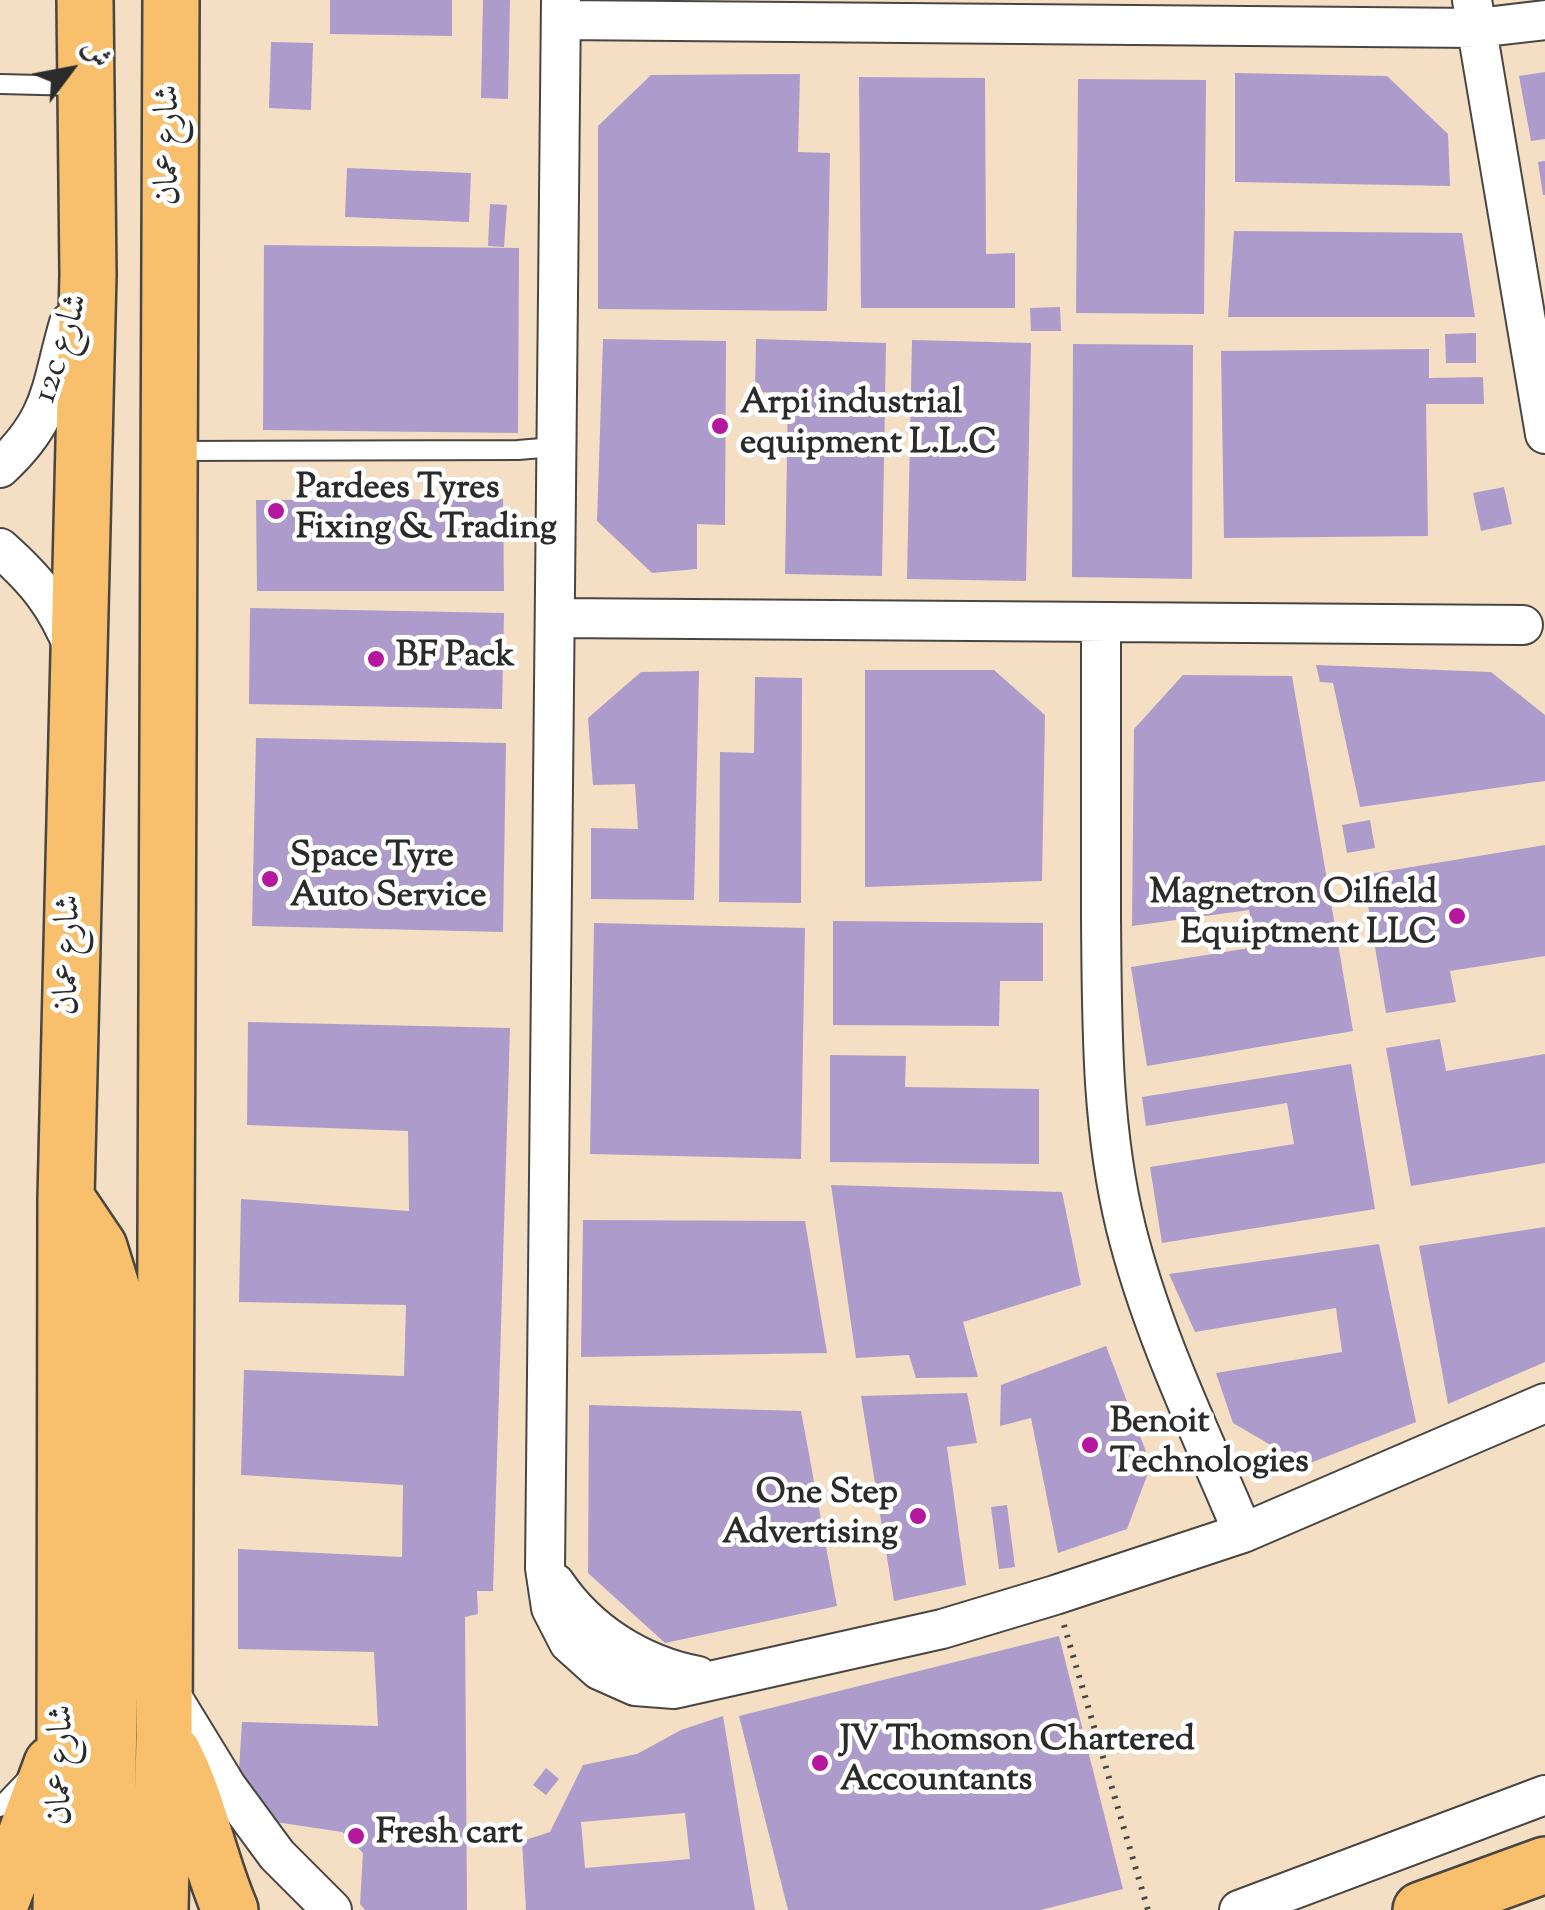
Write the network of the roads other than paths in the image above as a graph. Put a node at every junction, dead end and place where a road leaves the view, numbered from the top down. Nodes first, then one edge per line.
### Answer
1 (85, 0) edge
2 (171, 0) edge
3 (561, 10) edge
4 (1475, 14) edge
5 (1545, 20) edge
6 (0, 84) edge
7 (85, 86) junction
8 (88, 274) junction
9 (1545, 434) edge
10 (554, 447) junction
11 (169, 451) junction
12 (0, 468) edge
13 (0, 548) edge
14 (555, 618) junction
15 (1101, 622) junction
16 (1524, 626) dead end
17 (77, 656) junction
18 (66, 1198) junction
19 (1545, 1403) edge
20 (1243, 1532) junction
21 (162, 1681) junction
22 (164, 1737) junction
23 (65, 1740) junction
24 (1545, 1794) edge
25 (0, 1807) edge
26 (1545, 1865) edge
27 (0, 1906) edge
28 (61, 1910) edge
29 (106, 1910) edge
30 (160, 1910) edge
31 (230, 1910) edge
32 (332, 1910) edge
33 (1239, 1910) edge
34 (1420, 1910) edge

1 - 7 main road, شارع عمان
2 - 11 main road, شارع عمان
3 - 4 street
3 - 10 street
4 - 5 street
4 - 9 street
6 - 7 lane
7 - 8 main road, شارع عمان
8 - 12 street, 12c شارع
8 - 17 main road, شارع عمان
10 - 11 lane
10 - 14 street
11 - 21 main road, شارع عمان
13 - 17 street
14 - 15 street
14 - 20 street
15 - 16 street
15 - 20 street
17 - 18 main road, شارع عمان
18 - 23 main road, شارع عمان
18 - 29 main road
19 - 20 street
21 - 22 main road, شارع عمان
21 - 32 street
22 - 30 main road, شارع عمان
22 - 31 main road
23 - 25 lane
23 - 27 main road
23 - 28 main road, شارع عمان
24 - 33 street
26 - 34 main road

